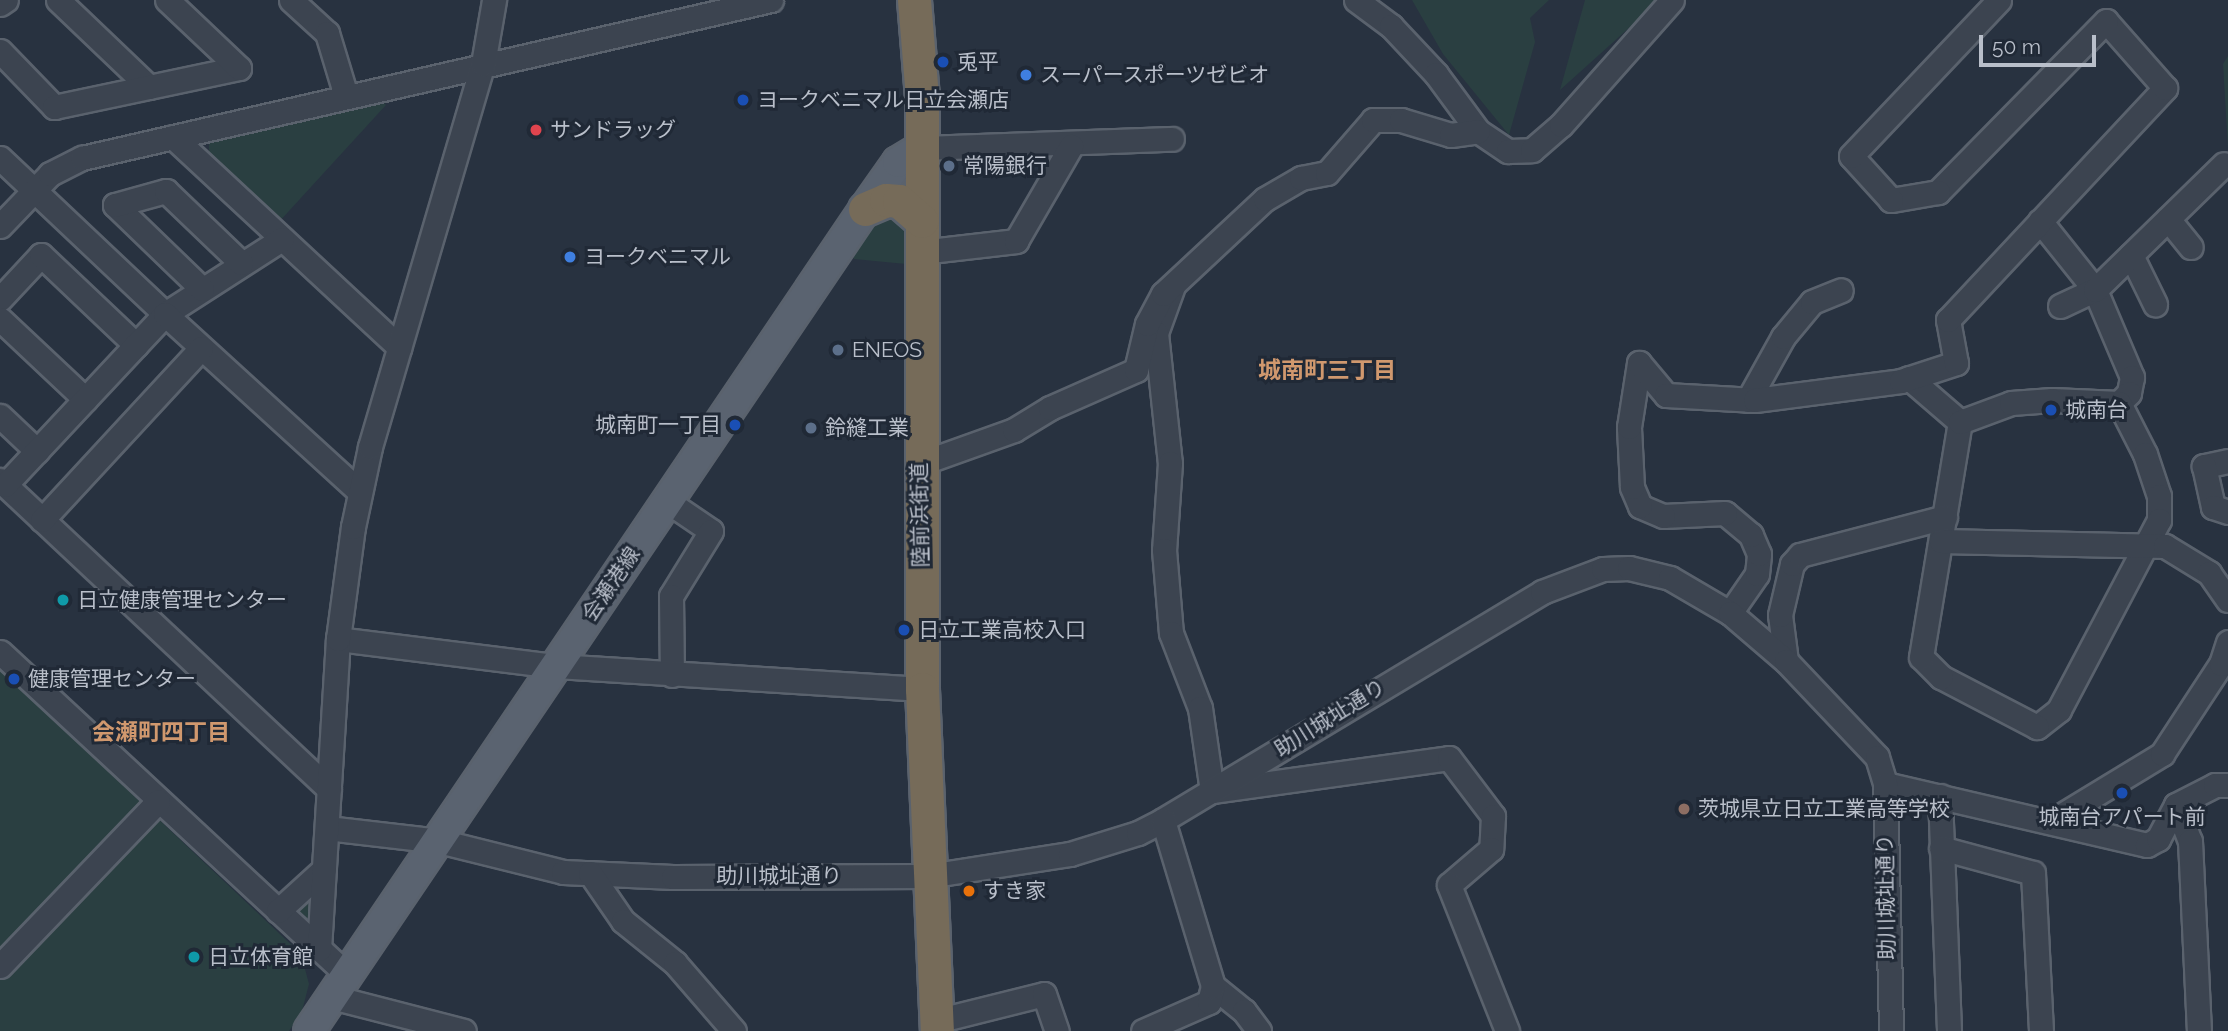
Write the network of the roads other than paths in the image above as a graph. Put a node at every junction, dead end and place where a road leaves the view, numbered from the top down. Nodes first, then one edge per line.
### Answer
1 (6, 0) edge
2 (58, 0) edge
3 (167, 0) edge
4 (291, 0) edge
5 (494, 0) edge
6 (771, 0) edge
7 (914, 0) edge
8 (1356, 0) edge
9 (1672, 0) edge
10 (1999, 0) edge
11 (0, 4) edge
12 (0, 51) edge
13 (483, 64) junction
14 (149, 87) junction
15 (346, 96) junction
16 (1478, 131) junction
17 (173, 137) junction
18 (1172, 139) dead end
19 (1071, 146) junction
20 (921, 148) junction
21 (0, 158) edge
22 (2224, 164) dead end
23 (34, 190) junction
24 (865, 209) junction
25 (2168, 219) junction
26 (2040, 221) junction
27 (0, 226) edge
28 (921, 236) junction
29 (282, 239) junction
30 (2191, 247) dead end
31 (2131, 255) junction
32 (241, 263) junction
33 (1173, 286) junction
34 (202, 289) junction
35 (1841, 290) dead end
36 (2095, 290) junction
37 (0, 299) edge
38 (2155, 304) dead end
39 (2060, 306) dead end
40 (165, 314) junction
41 (0, 319) edge
42 (136, 345) junction
43 (399, 347) junction
44 (201, 348) junction
45 (1909, 378) junction
46 (85, 399) junction
47 (1748, 400) junction
48 (2119, 403) junction
49 (0, 416) edge
50 (1960, 422) junction
51 (37, 451) junction
52 (2228, 461) edge
53 (919, 464) junction
54 (2, 483) edge
55 (360, 492) junction
56 (667, 501) junction
57 (2228, 513) edge
58 (1945, 517) junction
59 (42, 520) junction
60 (1941, 541) junction
61 (2149, 544) junction
62 (2228, 600) edge
63 (1730, 613) junction
64 (338, 639) junction
65 (2228, 642) edge
66 (0, 652) edge
67 (1786, 661) junction
68 (555, 666) junction
69 (672, 675) junction
70 (922, 689) junction
71 (1885, 784) junction
72 (2228, 785) edge
73 (329, 789) junction
74 (1212, 790) junction
75 (1940, 796) junction
76 (158, 801) junction
77 (2176, 805) junction
78 (1163, 820) junction
79 (2052, 821) junction
80 (327, 828) junction
81 (439, 841) junction
82 (1941, 848) junction
83 (324, 869) junction
84 (590, 873) junction
85 (928, 876) junction
86 (278, 911) junction
87 (319, 949) junction
88 (0, 965) edge
89 (340, 986) junction
90 (1213, 986) junction
91 (936, 1026) edge
92 (309, 1031) edge
93 (464, 1031) edge
94 (734, 1031) edge
95 (1057, 1031) edge
96 (1143, 1031) edge
97 (1259, 1031) edge
98 (1507, 1031) edge
99 (1891, 1031) edge
100 (1949, 1031) edge
101 (2041, 1031) edge
102 (2199, 1031) edge

1 - 11 street
2 - 14 street
3 - 14 street
4 - 15 street
5 - 13 street
6 - 13 street
7 - 20 highway, 陸前浜街道
8 - 16 street
9 - 16 street
10 - 26 street
12 - 14 street
13 - 15 street
13 - 43 street
15 - 17 street
16 - 33 street
17 - 23 street
17 - 29 street
18 - 19 street
19 - 20 street
19 - 28 street
20 - 24 main road, 会瀬港線
20 - 28 highway, 陸前浜街道
21 - 23 street
22 - 25 street
23 - 27 street
23 - 40 street
24 - 28 highway
24 - 56 main road, 会瀬港線
25 - 30 street
25 - 31 street
26 - 36 street
26 - 45 street
28 - 53 highway, 陸前浜街道
29 - 32 street
29 - 43 street
31 - 36 street
31 - 38 street
32 - 34 street
32 - 34 street
33 - 53 street
33 - 74 street
34 - 40 street
35 - 47 street
36 - 39 street
36 - 48 street
37 - 42 street
40 - 42 street
40 - 44 street
41 - 46 street
42 - 46 street
43 - 55 street
44 - 55 street
44 - 59 street
45 - 47 street
45 - 50 street
46 - 51 street
47 - 63 street
48 - 50 street
48 - 61 street
49 - 51 street
50 - 58 street
51 - 54 street
52 - 57 street
53 - 70 highway, 陸前浜街道
54 - 59 street
55 - 64 street
56 - 68 main road, 会瀬港線
56 - 69 street
58 - 60 street
58 - 67 street
59 - 73 street
60 - 61 street
60 - 61 street
61 - 62 street
63 - 67 street, 助川城址通り
63 - 74 street, 助川城址通り
64 - 68 street
64 - 73 street
65 - 79 street
66 - 76 street
67 - 71 street, 助川城址通り
68 - 69 street
68 - 81 main road, 会瀬港線
69 - 70 street
70 - 85 highway, 陸前浜街道
71 - 75 street
71 - 99 street, 助川城址通り
72 - 77 street
73 - 80 street
74 - 78 street, 助川城址通り
74 - 98 street
75 - 79 street
75 - 82 street
76 - 86 street
76 - 88 street
77 - 79 street
77 - 102 street
78 - 85 street, 助川城址通り
78 - 90 street
80 - 81 street, 助川城址通り
80 - 83 street
81 - 84 street, 助川城址通り
81 - 89 main road, 会瀬港線
82 - 100 street
82 - 101 street
83 - 86 street
83 - 87 street
84 - 85 street, 助川城址通り
84 - 94 street
85 - 91 highway, 陸前浜街道
86 - 87 street
87 - 89 street
89 - 92 main road, 会瀬港線
89 - 93 street
90 - 96 street
90 - 97 street
91 - 95 street

